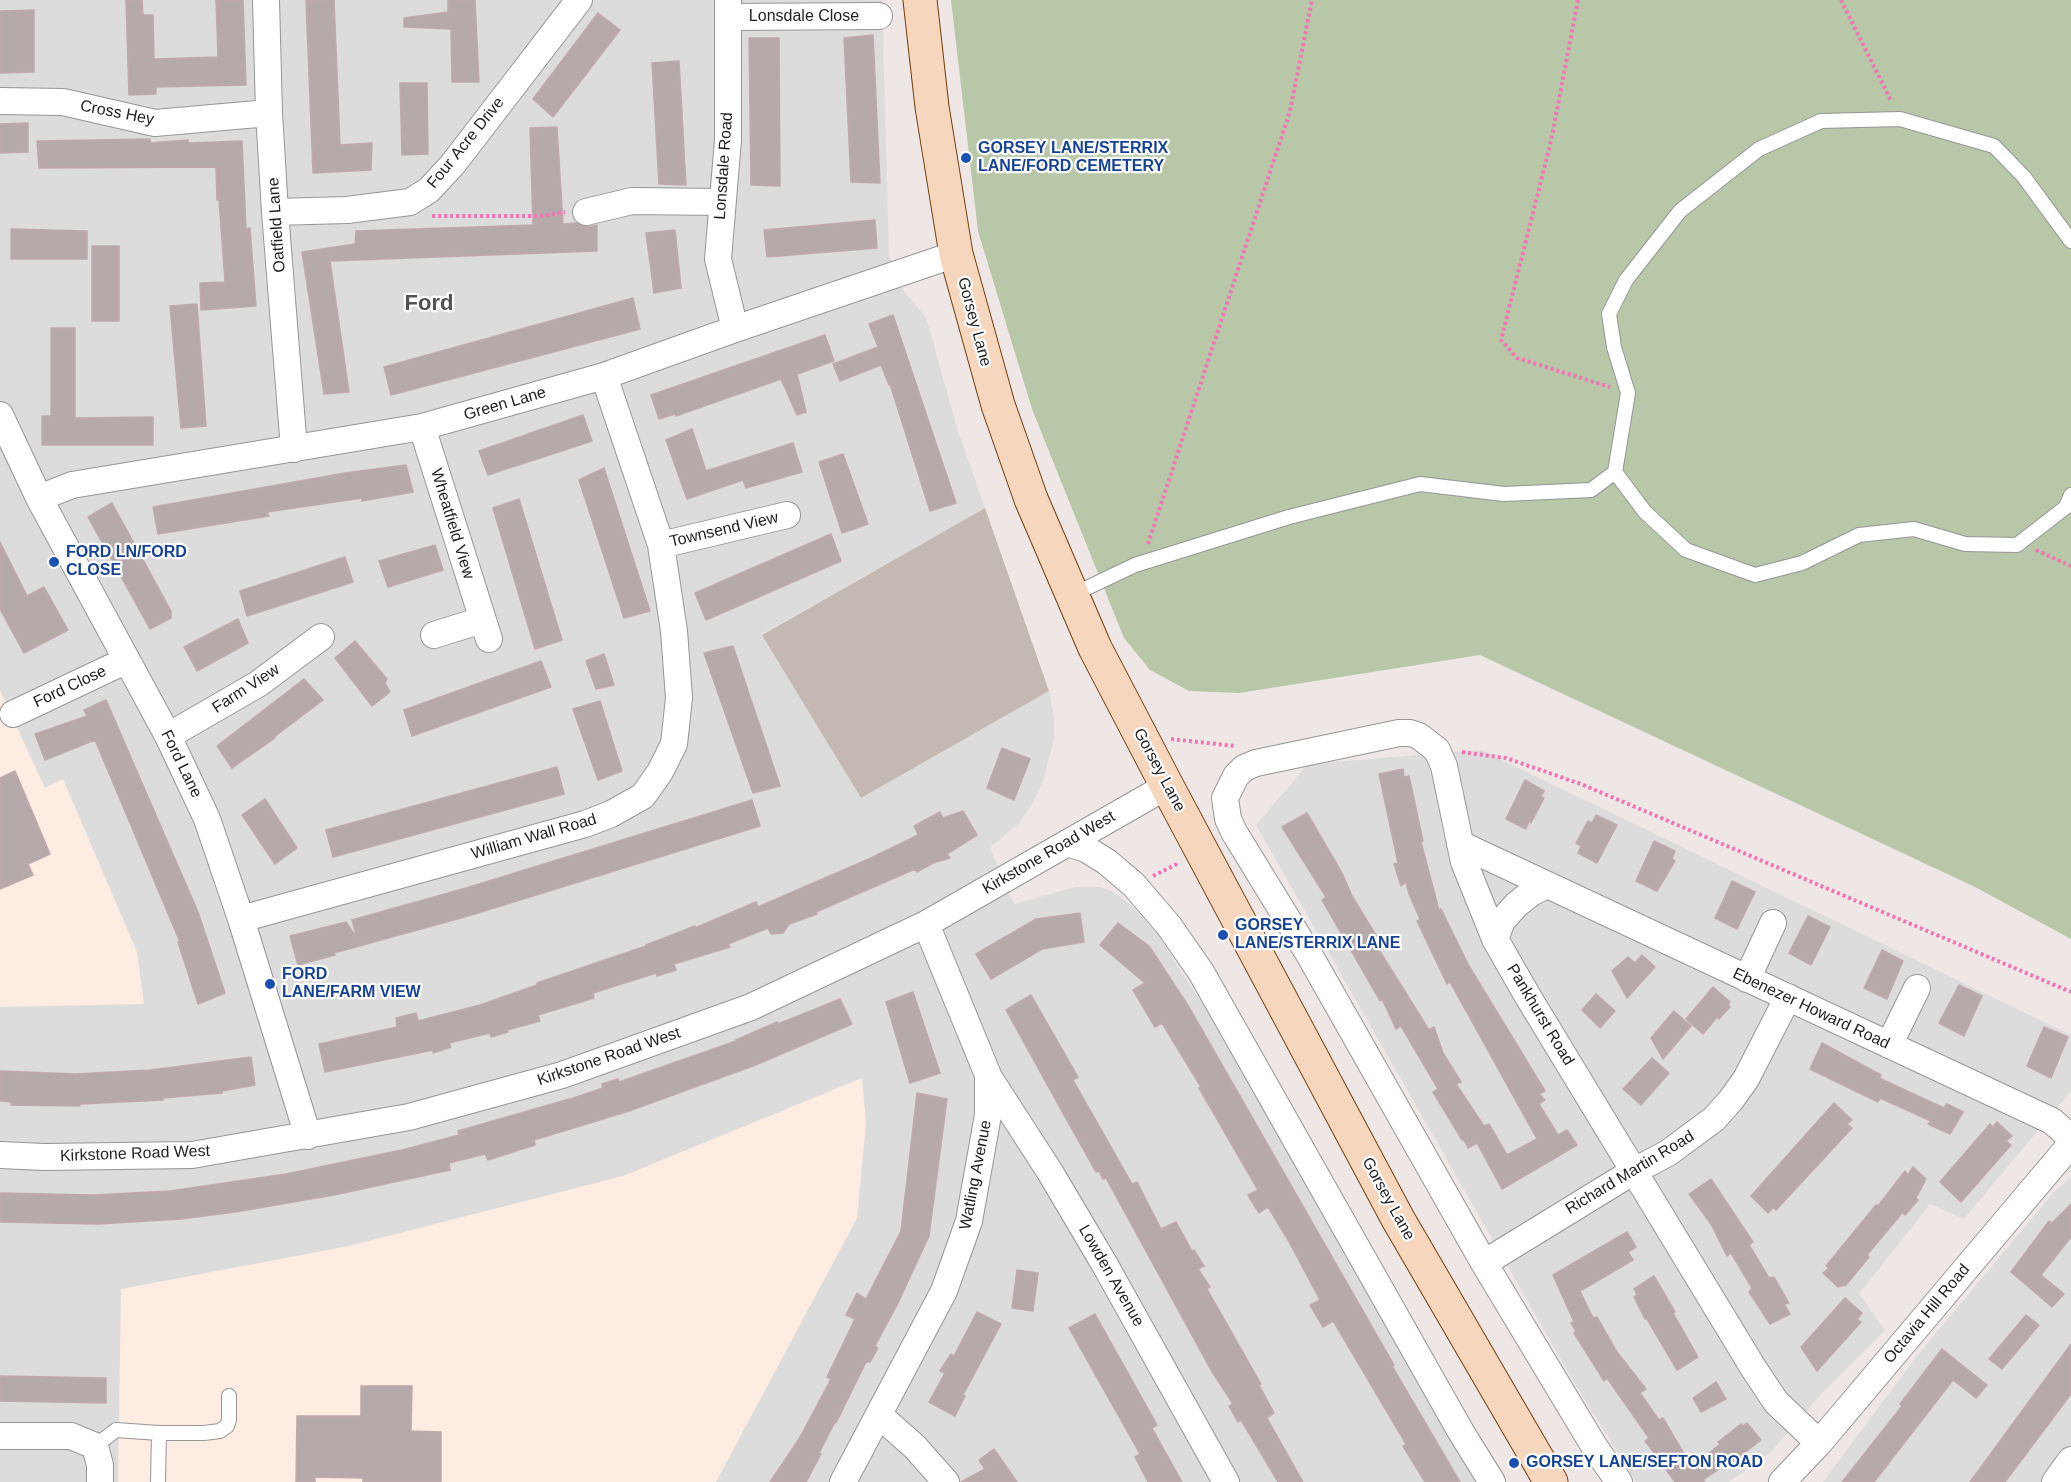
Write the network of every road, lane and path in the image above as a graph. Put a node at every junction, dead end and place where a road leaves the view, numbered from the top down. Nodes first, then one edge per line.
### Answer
1 (266, 0) edge
2 (579, 0) edge
3 (920, 0) edge
4 (1312, 0) edge
5 (1578, 0) edge
6 (1841, 0) edge
7 (728, 9) edge
8 (879, 16) dead end
9 (0, 101) edge
10 (269, 113) junction
11 (1900, 119) junction
12 (410, 202) junction
13 (722, 202) junction
14 (275, 212) junction
15 (586, 212) joint
16 (2071, 240) edge
17 (956, 254) junction
18 (735, 329) junction
19 (604, 376) junction
20 (1628, 393) junction
21 (0, 415) edge
22 (422, 427) junction
23 (294, 449) junction
24 (1616, 472) junction
25 (2071, 495) edge
26 (39, 498) junction
27 (787, 515) dead end
28 (661, 545) junction
29 (2017, 545) junction
30 (1142, 564) junction
31 (2071, 567) edge
32 (1072, 595) junction
33 (434, 635) dead end
34 (321, 637) dead end
35 (127, 660) junction
36 (8, 718) dead end
37 (168, 736) junction
38 (1144, 742) junction
39 (1239, 747) dead end
40 (1437, 750) junction
41 (1167, 786) junction
42 (1067, 843) junction
43 (1460, 844) junction
44 (1547, 885) junction
45 (241, 919) junction
46 (1773, 922) dead end
47 (926, 924) junction
48 (1495, 939) junction
49 (1747, 979) junction
50 (1917, 988) dead end
51 (2071, 992) edge
52 (1788, 997) junction
53 (1890, 1045) junction
54 (988, 1075) junction
55 (308, 1136) junction
56 (2071, 1138) edge
57 (2071, 1144) edge
58 (0, 1155) edge
59 (1634, 1171) junction
60 (1484, 1263) junction
61 (229, 1396) dead end
62 (880, 1416) junction
63 (159, 1433) junction
64 (0, 1436) edge
65 (1819, 1443) junction
66 (95, 1446) junction
67 (2071, 1460) edge
68 (100, 1482) edge
69 (158, 1482) edge
70 (843, 1482) edge
71 (946, 1482) edge
72 (1226, 1482) edge
73 (1492, 1482) edge
74 (1551, 1482) edge
75 (1619, 1482) edge
76 (1782, 1482) edge
77 (2055, 1482) edge

1 - 10 street, Oatfield Lane
2 - 12 street, Four Acre Drive
3 - 17 main road, Gorsey Lane
4 - 30 path
5 - 20 path
6 - 11 path
7 - 8 street, Lonsdale Close
7 - 13 street, Lonsdale Road
9 - 10 street, Cross Hey
10 - 14 street, Oatfield Lane
11 - 16 lane
11 - 20 lane
12 - 14 street, Four Acre Drive
12 - 15 path
13 - 15 street
13 - 18 street, Lonsdale Road
14 - 23 street, Oatfield Lane
17 - 18 street, Green Lane
17 - 32 main road, Gorsey Lane
18 - 19 street, Green Lane
19 - 22 street, Green Lane
19 - 28 street, William Wall Road
20 - 24 lane
21 - 26 street, Ford Lane
22 - 23 street, Green Lane
22 - 33 street, Wheatfield View
23 - 26 street, Green Lane
24 - 29 lane
24 - 30 lane
25 - 29 lane
26 - 35 street, Ford Lane
27 - 28 street, Townsend View
28 - 45 street, William Wall Road
29 - 31 path
30 - 32 lane
32 - 38 main road, Gorsey Lane
34 - 37 street, Farm View
35 - 36 street, Ford Close
35 - 37 street, Ford Lane
37 - 45 street, Ford Lane
38 - 39 path
38 - 41 main road, Gorsey Lane
40 - 43 street, Pankhurst Road
40 - 51 path
40 - 60 street
41 - 42 street, Kirkstone Road West
41 - 74 main road, Gorsey Lane
42 - 47 street, Kirkstone Road West
42 - 73 street
43 - 44 street, Ebenezer Howard Road
43 - 48 street, Pankhurst Road
44 - 48 street
44 - 49 street, Ebenezer Howard Road
45 - 55 street, Ford Lane
46 - 49 street
47 - 54 street, Watling Avenue
47 - 55 street, Kirkstone Road West
48 - 59 street, Pankhurst Road
49 - 52 street, Ebenezer Howard Road
50 - 53 street
52 - 53 street, Ebenezer Howard Road
52 - 59 street, Richard Martin Road
53 - 56 street, Ebenezer Howard Road
54 - 62 street, Watling Avenue
54 - 72 street, Lowden Avenue
55 - 58 street, Kirkstone Road West
57 - 65 street, Octavia Hill Road
59 - 60 street, Richard Martin Road
59 - 65 street, Pankhurst Road
60 - 75 street
61 - 63 lane
62 - 70 street, Watling Avenue
62 - 71 street
63 - 66 lane
63 - 69 lane
64 - 66 street
65 - 76 street, Octavia Hill Road
66 - 68 street
67 - 77 street

